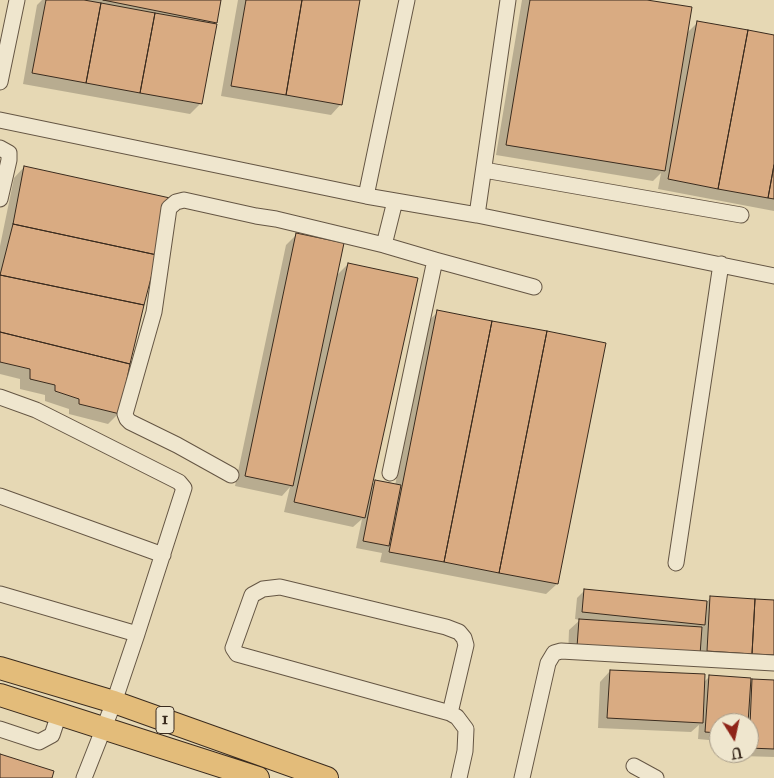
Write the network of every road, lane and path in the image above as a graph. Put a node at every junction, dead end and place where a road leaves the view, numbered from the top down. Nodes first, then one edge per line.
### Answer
1 (17, 0) edge
2 (407, 0) edge
3 (508, 0) edge
4 (0, 79) edge
5 (0, 120) edge
6 (0, 148) edge
7 (484, 170) junction
8 (366, 196) junction
9 (0, 199) edge
10 (395, 201) junction
11 (477, 215) junction
12 (741, 215) dead end
13 (384, 246) junction
14 (435, 260) junction
15 (721, 264) junction
16 (774, 276) edge
17 (534, 287) dead end
18 (0, 397) edge
19 (390, 473) dead end
20 (231, 475) dead end
21 (0, 496) edge
22 (163, 554) junction
23 (676, 563) dead end
24 (0, 594) edge
25 (137, 634) junction
26 (774, 663) edge
27 (0, 668) edge
28 (0, 695) edge
29 (114, 702) junction
30 (450, 713) junction
31 (59, 714) junction
32 (104, 728) junction
33 (0, 729) edge
34 (634, 766) dead end
35 (244, 776) edge
36 (315, 776) edge
37 (84, 778) edge
38 (459, 778) edge
39 (522, 778) edge
40 (656, 778) edge

1 - 4 lane
2 - 8 lane
3 - 7 lane
5 - 8 lane
6 - 9 lane
7 - 11 lane
7 - 12 lane
8 - 10 lane
10 - 11 lane
10 - 13 lane
11 - 15 lane
13 - 14 lane
13 - 20 lane
14 - 17 lane
14 - 19 lane
15 - 16 lane
15 - 23 lane
18 - 22 lane
21 - 22 lane
22 - 25 lane
24 - 25 lane
25 - 29 lane
26 - 39 lane
27 - 29 highway, 1
28 - 31 highway, 1
29 - 32 lane
29 - 36 highway, 1
30 - 30 lane
30 - 38 lane
31 - 32 highway, 1
31 - 33 lane
32 - 35 highway, 1
32 - 37 lane
34 - 40 lane

